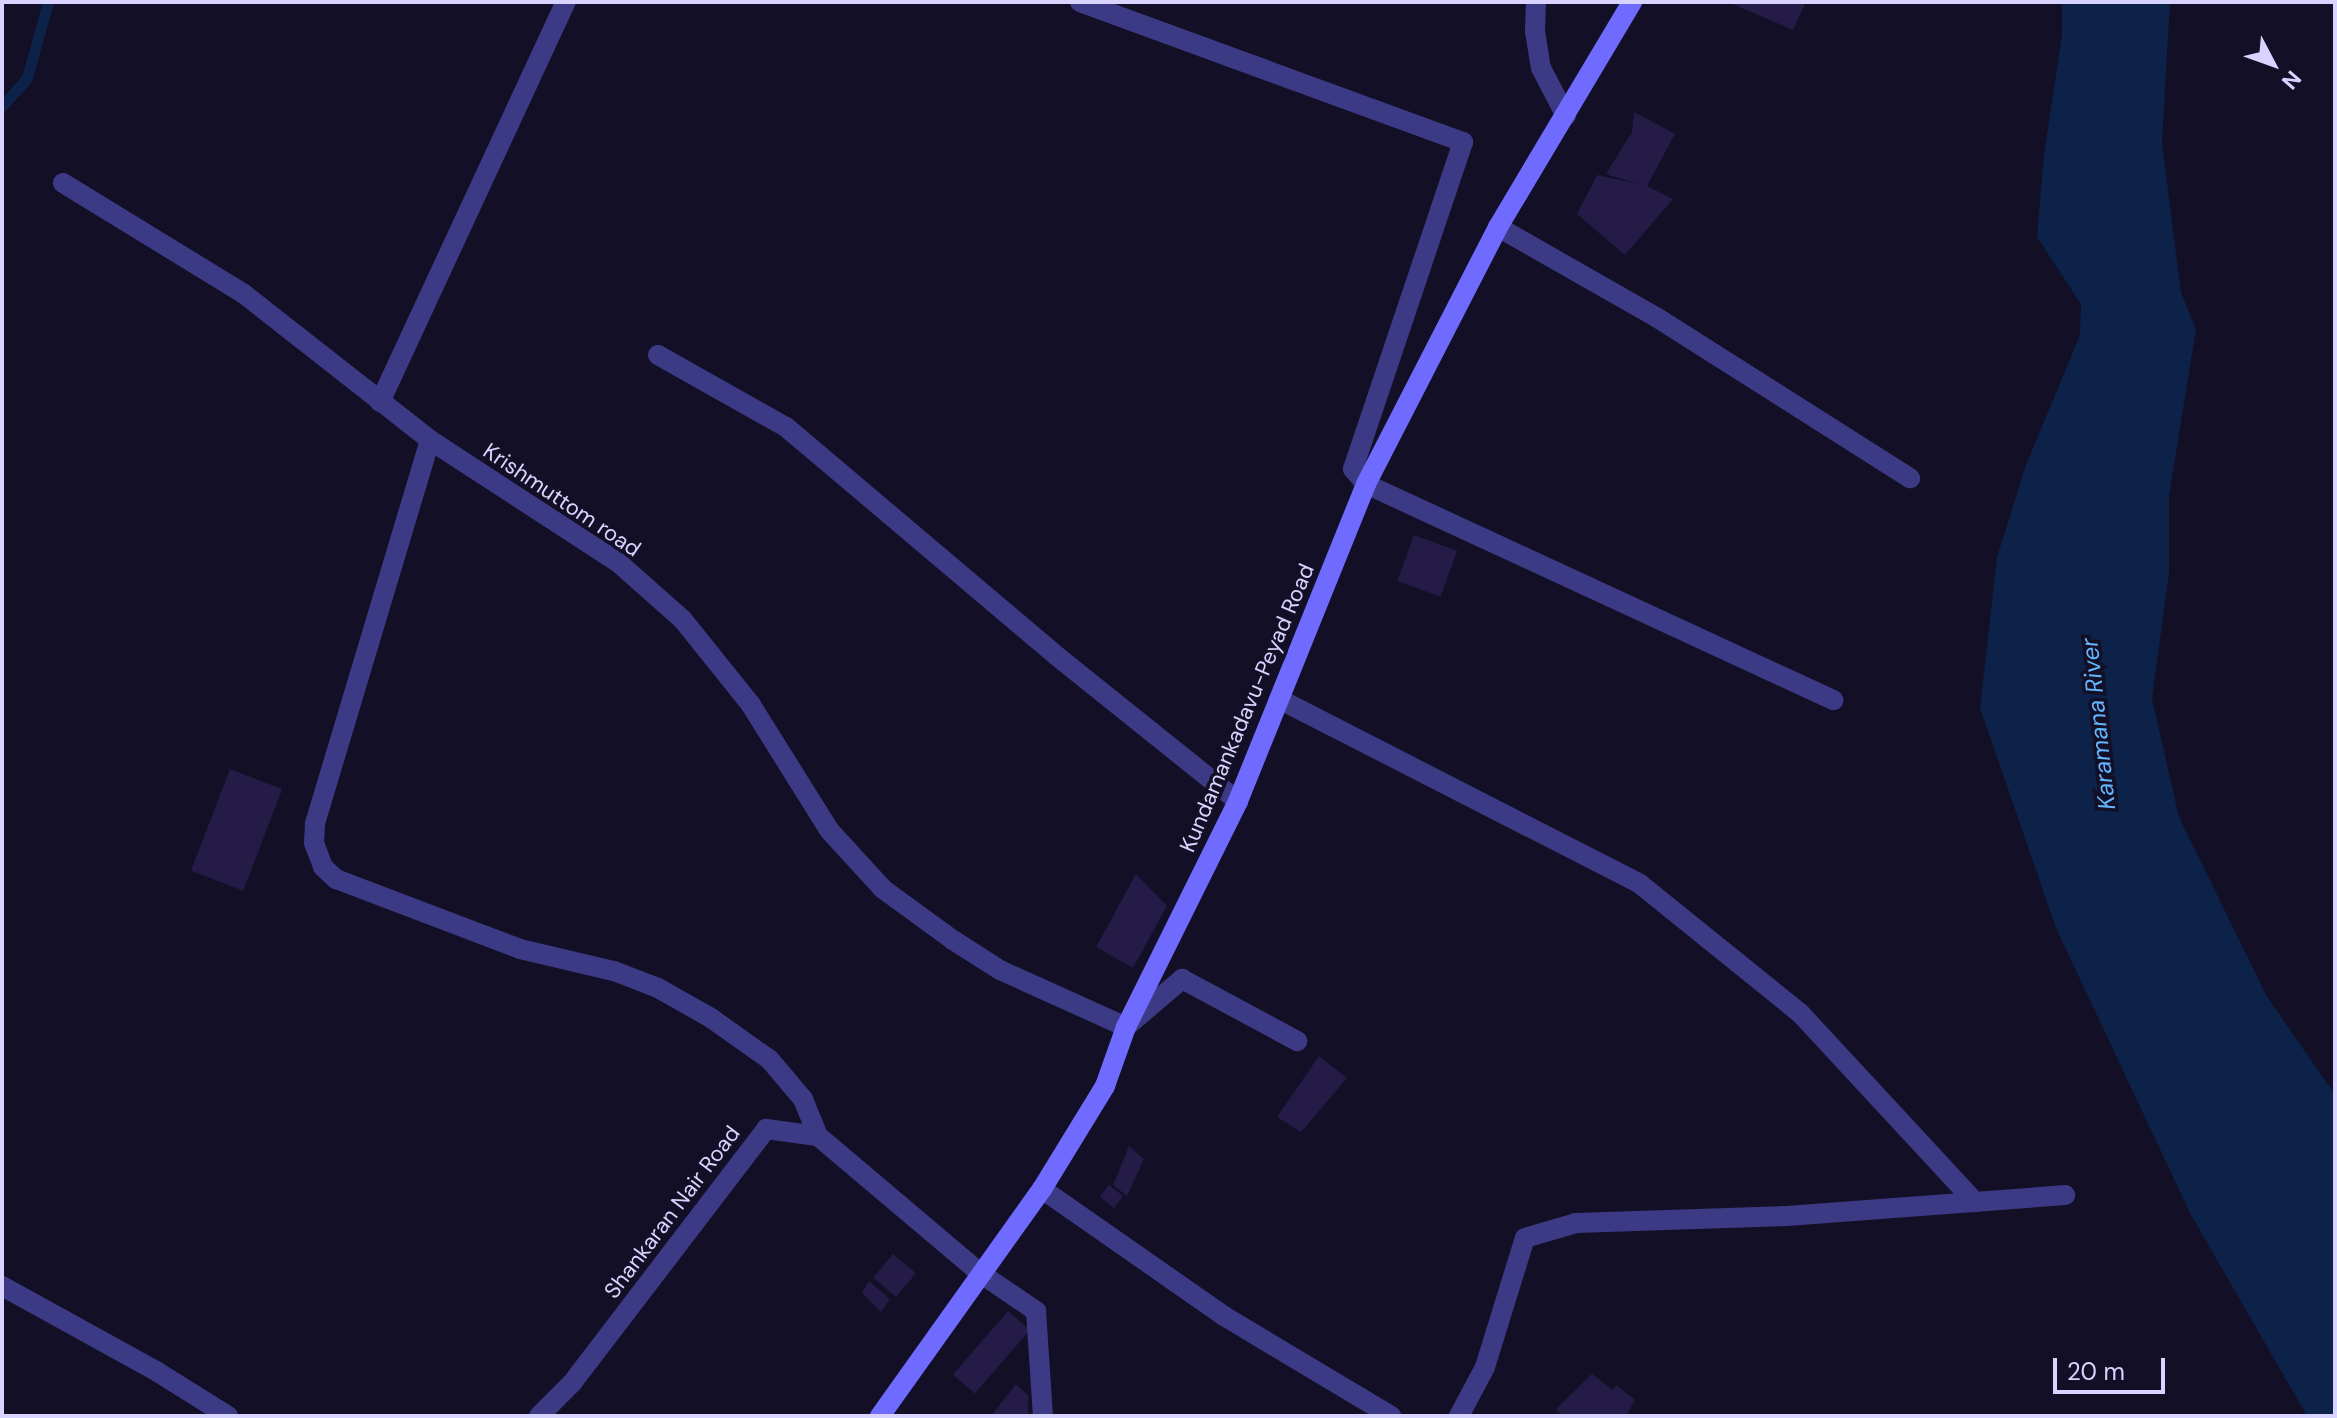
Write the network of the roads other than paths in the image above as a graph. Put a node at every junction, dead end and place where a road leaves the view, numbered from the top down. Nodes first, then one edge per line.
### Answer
1 (566, 2) edge
2 (1080, 2) edge
3 (1536, 2) edge
4 (1632, 2) edge
5 (1566, 116) junction
6 (63, 183) dead end
7 (1498, 227) junction
8 (658, 355) dead end
9 (380, 402) junction
10 (430, 440) junction
11 (1910, 478) dead end
12 (1366, 484) junction
13 (1279, 699) junction
14 (1833, 700) dead end
15 (1238, 801) junction
16 (1126, 1027) junction
17 (1297, 1041) dead end
18 (818, 1136) junction
19 (1042, 1189) junction
20 (2065, 1195) dead end
21 (1975, 1202) junction
22 (980, 1273) junction
23 (2, 1286) edge
24 (228, 1416) edge
25 (539, 1416) edge
26 (880, 1416) edge
27 (1043, 1416) edge
28 (1391, 1416) edge
29 (1459, 1416) edge

1 - 9 street
2 - 12 street
3 - 5 street
4 - 5 main road, Kundamankadavu-Peyad Road
5 - 7 main road, Kundamankadavu-Peyad Road
6 - 9 street, Krishmuttom road
7 - 11 street
7 - 12 main road, Kundamankadavu-Peyad Road
8 - 15 street
9 - 10 street, Krishmuttom road
10 - 16 street, Krishmuttom road
10 - 18 street
12 - 13 main road, Kundamankadavu-Peyad Road
12 - 14 street
13 - 15 main road, Kundamankadavu-Peyad Road
13 - 21 street
15 - 16 main road, Kundamankadavu-Peyad Road
16 - 17 street
16 - 19 main road, Kundamankadavu-Peyad Road
18 - 22 street
18 - 25 street, Shankaran Nair Road
19 - 22 main road, Kundamankadavu-Peyad Road
19 - 28 street
20 - 21 street
21 - 29 street
22 - 26 main road, Kundamankadavu-Peyad Road
22 - 27 street
23 - 24 street

